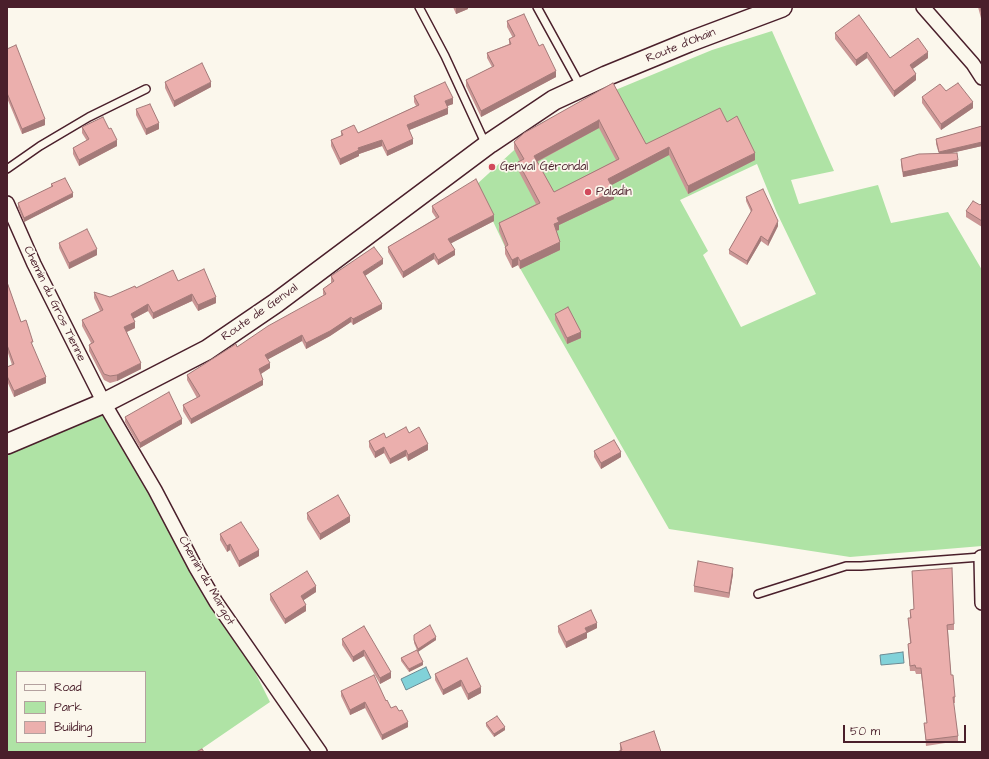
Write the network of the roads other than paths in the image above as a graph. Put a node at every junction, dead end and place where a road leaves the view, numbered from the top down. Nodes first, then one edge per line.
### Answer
1 (418, 7) edge
2 (537, 7) edge
3 (782, 7) edge
4 (923, 7) edge
5 (982, 78) edge
6 (581, 87) junction
7 (146, 90) dead end
8 (488, 144) junction
9 (7, 169) edge
10 (7, 203) edge
11 (104, 403) junction
12 (7, 444) edge
13 (981, 557) edge
14 (758, 594) dead end
15 (982, 603) edge
16 (320, 752) edge

1 - 8 lane
2 - 6 lane
3 - 6 main road, Route d'Ohain
4 - 5 street
6 - 8 main road, Route d'Ohain
7 - 9 lane
8 - 11 main road, Route de Genval
10 - 11 street, Chemin du Gros Tienne
11 - 12 main road, Route de Genval
11 - 16 street, Chemin du Margot
13 - 14 lane
13 - 15 street

